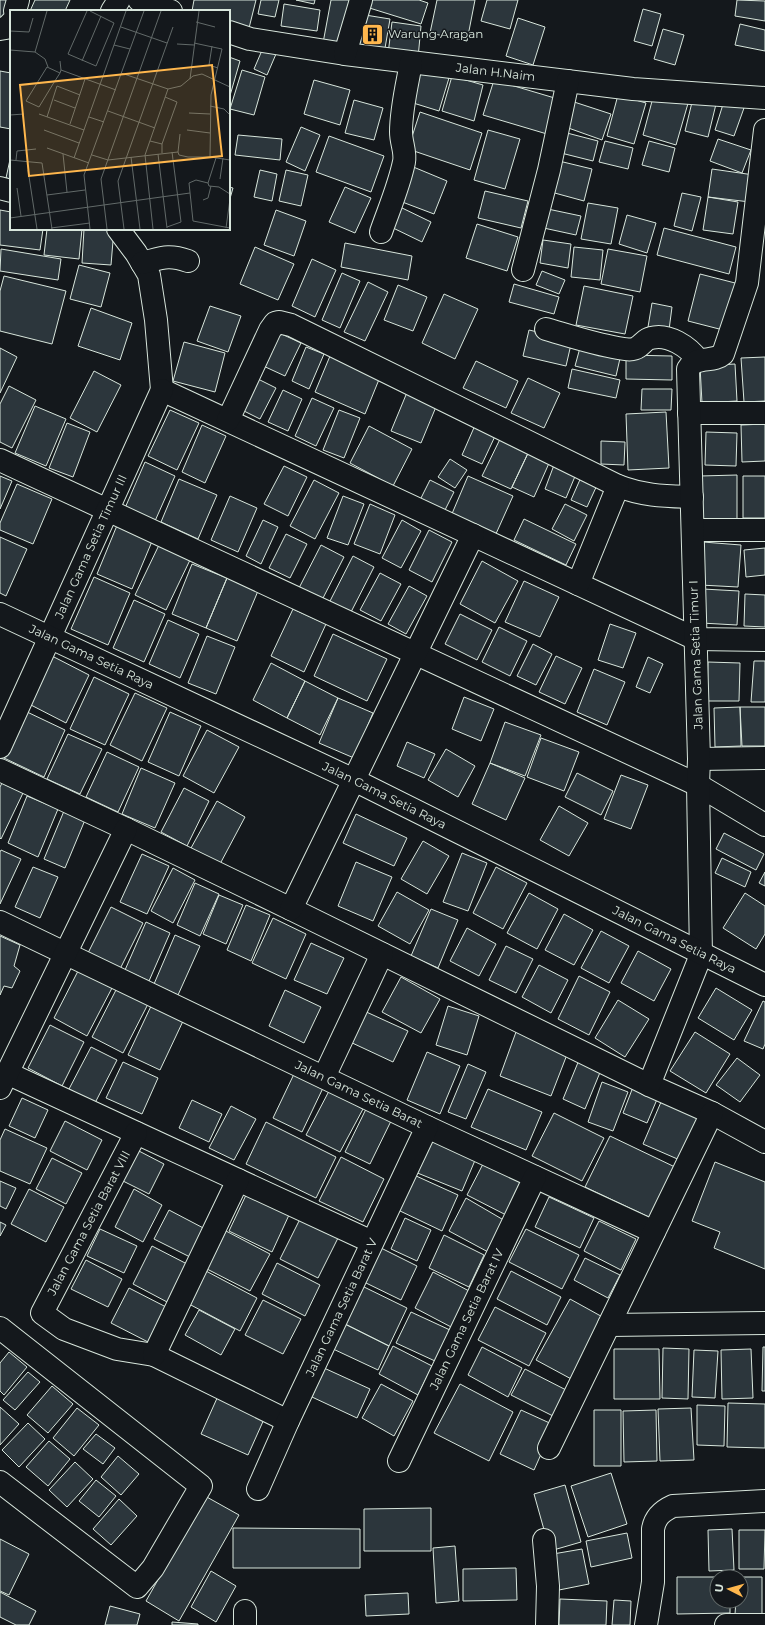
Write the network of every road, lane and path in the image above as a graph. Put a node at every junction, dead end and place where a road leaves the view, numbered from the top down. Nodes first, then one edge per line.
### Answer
1 (18, 0) edge
2 (119, 0) edge
3 (139, 0) edge
4 (361, 0) edge
5 (15, 10) edge
6 (113, 10) edge
7 (167, 10) edge
8 (10, 24) edge
9 (0, 29) edge
10 (230, 32) edge
11 (345, 54) junction
12 (411, 63) junction
13 (568, 81) junction
14 (765, 98) edge
15 (765, 130) edge
16 (0, 188) edge
17 (10, 191) edge
18 (119, 230) edge
19 (381, 232) dead end
20 (188, 261) dead end
21 (142, 263) junction
22 (523, 270) dead end
23 (546, 329) dead end
24 (698, 360) junction
25 (162, 390) junction
26 (689, 413) junction
27 (765, 413) edge
28 (228, 420) junction
29 (0, 460) edge
30 (618, 486) junction
31 (692, 497) junction
32 (107, 510) junction
33 (693, 530) junction
34 (765, 530) edge
35 (473, 535) junction
36 (578, 584) junction
37 (0, 614) edge
38 (50, 637) junction
39 (696, 640) junction
40 (765, 640) edge
41 (416, 654) junction
42 (0, 747) edge
43 (699, 758) junction
44 (765, 758) edge
45 (0, 770) edge
46 (354, 780) junction
47 (698, 785) junction
48 (765, 825) edge
49 (126, 829) junction
50 (291, 909) junction
51 (0, 922) edge
52 (65, 953) junction
53 (382, 954) junction
54 (701, 954) junction
55 (765, 985) edge
56 (324, 1077) junction
57 (4, 1080) edge
58 (649, 1085) junction
59 (712, 1113) junction
60 (427, 1127) junction
61 (136, 1133) junction
62 (765, 1142) edge
63 (535, 1177) junction
64 (238, 1180) junction
65 (654, 1232) junction
66 (372, 1242) junction
67 (765, 1323) edge
68 (609, 1325) junction
69 (0, 1328) edge
70 (154, 1355) junction
71 (288, 1422) junction
72 (549, 1448) dead end
73 (399, 1461) dead end
74 (0, 1482) edge
75 (258, 1489) dead end
76 (765, 1501) edge
77 (544, 1540) dead end
78 (547, 1625) edge
79 (646, 1625) edge
80 (726, 1625) edge
81 (765, 1625) edge

1 - 5 street
2 - 6 street
3 - 7 street
4 - 11 street
8 - 9 street
10 - 11 street, Jalan H.Naim
11 - 12 street, Jalan H.Naim
12 - 13 street, Jalan H.Naim
12 - 19 street
13 - 14 street, Jalan H.Naim
13 - 22 street
15 - 24 street
16 - 17 street
18 - 21 street
20 - 21 street
21 - 25 street
23 - 24 street
24 - 26 street, Jalan Gama Setia Timur I
25 - 28 street
25 - 32 street, Jalan Gama Setia Timur III
26 - 27 street
26 - 31 street, Jalan Gama Setia Timur I
28 - 30 street
28 - 35 street
29 - 32 street
30 - 31 street
30 - 36 street
31 - 33 street, Jalan Gama Setia Timur I
32 - 38 street, Jalan Gama Setia Timur III
32 - 41 street
33 - 34 street
33 - 39 street, Jalan Gama Setia Timur I
35 - 36 street
35 - 41 street
36 - 39 street
37 - 38 street, Jalan Gama Setia Raya
38 - 42 street, Jalan Gama Setia Timur III
38 - 46 street, Jalan Gama Setia Raya
39 - 40 street
39 - 43 street, Jalan Gama Setia Timur I
41 - 46 street
41 - 47 street
43 - 44 street
43 - 47 street, Jalan Gama Setia Timur I
45 - 49 street
46 - 50 street
46 - 54 street, Jalan Gama Setia Raya
47 - 48 street
47 - 54 street, Jalan Gama Setia Timur I
49 - 50 street
49 - 52 street
50 - 53 street
51 - 52 street, Jalan Gama Setia Barat
52 - 56 street, Jalan Gama Setia Barat
52 - 57 street
53 - 56 street
53 - 58 street
54 - 55 street, Jalan Gama Setia Raya
54 - 58 street
56 - 60 street, Jalan Gama Setia Barat
57 - 61 street
58 - 59 street
59 - 62 street
59 - 65 street
60 - 63 street, Jalan Gama Setia Barat
60 - 66 street, Jalan Gama Setia Barat V
61 - 64 street
61 - 70 street, Jalan Gama Setia Barat VIII
63 - 65 street, Jalan Gama Setia Barat
63 - 73 street, Jalan Gama Setia Barat IV
64 - 66 street
64 - 70 street
65 - 68 street
66 - 71 street, Jalan Gama Setia Barat V
67 - 68 street
68 - 72 street
69 - 74 street
70 - 71 street
71 - 75 street, Jalan Gama Setia Barat V
76 - 79 street
77 - 78 street
80 - 81 street

